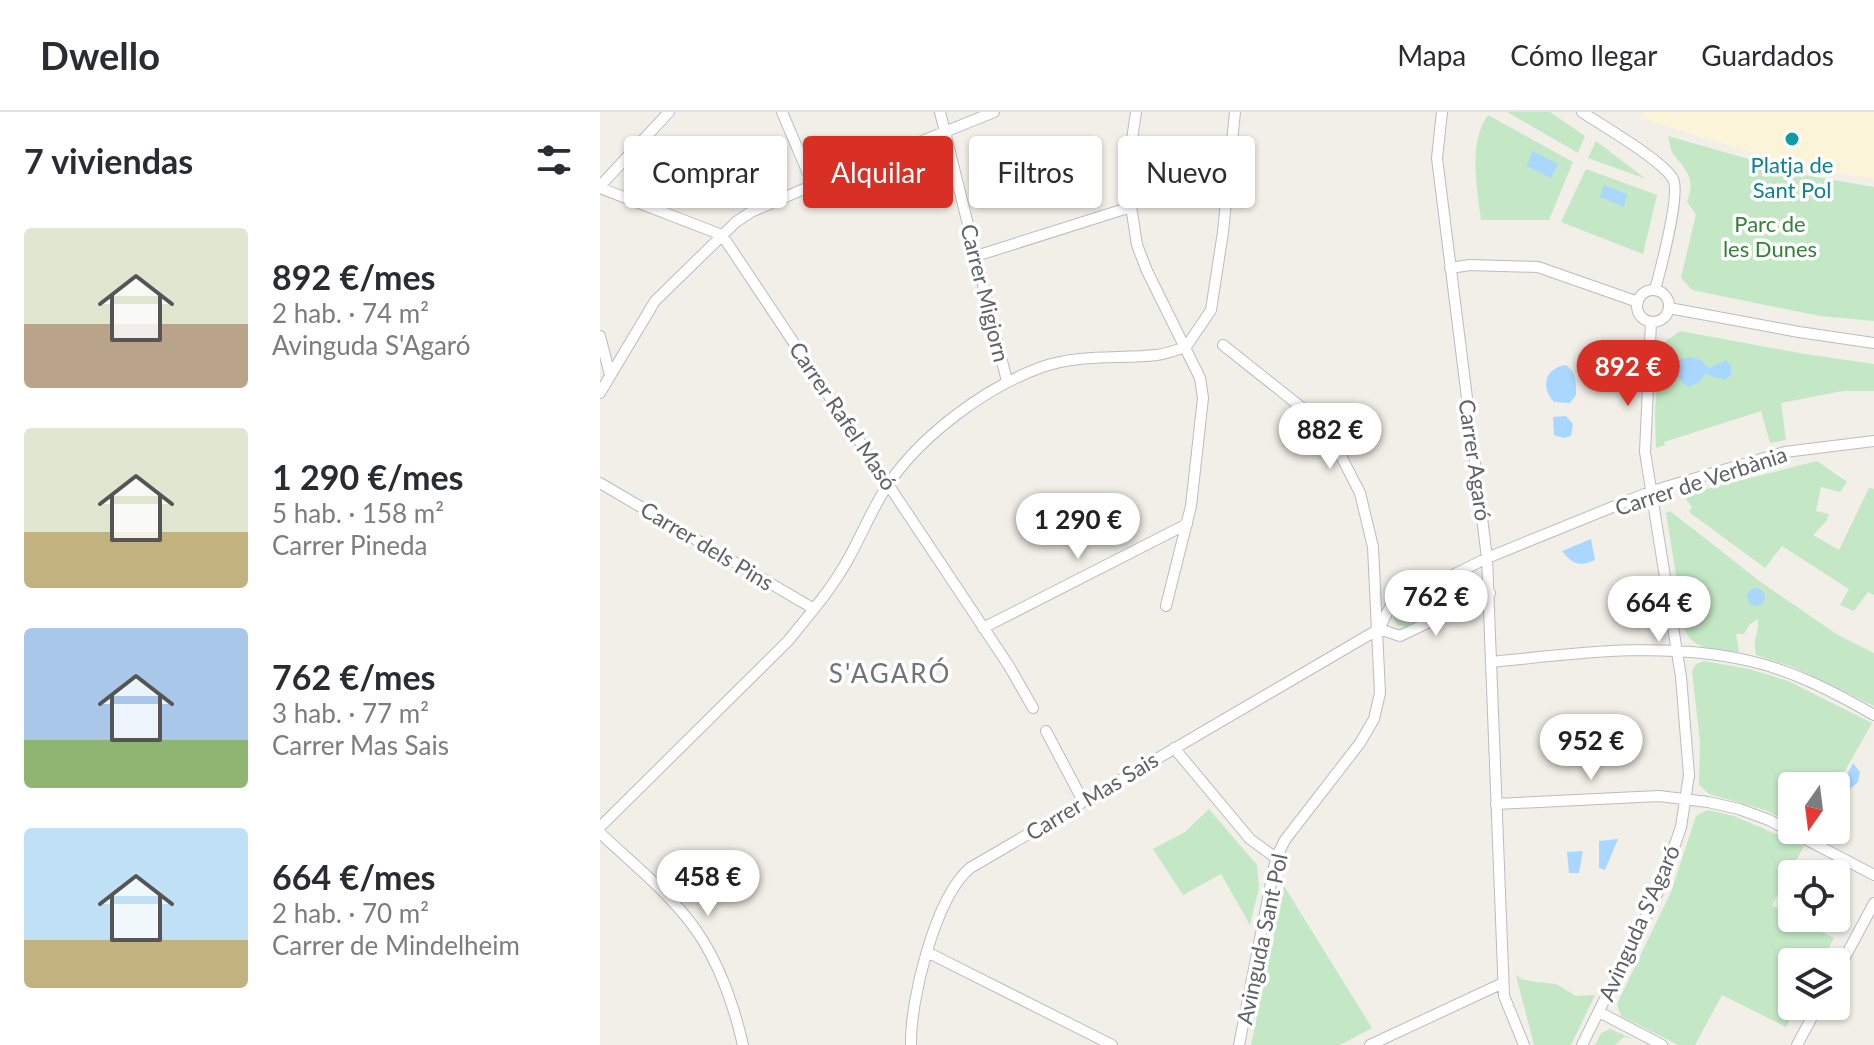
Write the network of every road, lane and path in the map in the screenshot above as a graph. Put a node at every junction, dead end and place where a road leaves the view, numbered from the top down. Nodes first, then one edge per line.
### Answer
1 (669, 112) edge
2 (782, 112) edge
3 (940, 112) edge
4 (994, 112) edge
5 (1136, 112) edge
6 (1235, 112) edge
7 (1442, 112) edge
8 (1582, 112) edge
9 (944, 131) junction
10 (932, 136) edge
11 (1132, 136) edge
12 (803, 161) edge
13 (600, 187) edge
14 (803, 189) edge
15 (1128, 208) edge
16 (1131, 208) edge
17 (722, 235) junction
18 (976, 256) junction
19 (1450, 268) junction
20 (1655, 290) junction
21 (1638, 302) junction
22 (1669, 308) junction
23 (1651, 322) junction
24 (600, 336) edge
25 (1874, 343) edge
26 (1223, 345) dead end
27 (1186, 347) junction
28 (610, 375) junction
29 (1007, 381) junction
30 (600, 393) edge
31 (1874, 441) edge
32 (600, 483) edge
33 (888, 484) junction
34 (1652, 491) junction
35 (1187, 524) junction
36 (1487, 558) junction
37 (1490, 593) junction
38 (1166, 606) dead end
39 (814, 609) junction
40 (983, 628) junction
41 (1379, 629) junction
42 (1677, 651) junction
43 (1493, 662) junction
44 (1033, 708) dead end
45 (1874, 715) edge
46 (1046, 731) dead end
47 (1174, 748) junction
48 (1685, 799) junction
49 (1083, 801) junction
50 (1496, 804) junction
51 (600, 830) edge
52 (1276, 858) junction
53 (1874, 875) edge
54 (1874, 903) edge
55 (1850, 948) edge
56 (927, 952) junction
57 (1503, 983) junction
58 (1599, 1012) junction
59 (1810, 1020) edge
60 (743, 1045) edge
61 (911, 1045) edge
62 (1112, 1045) edge
63 (1239, 1045) edge
64 (1370, 1045) edge
65 (1524, 1045) edge
66 (1582, 1045) edge
67 (1662, 1045) edge
68 (1797, 1045) edge

1 - 13 street
2 - 12 street
3 - 9 street, Carrer Migjorn
4 - 9 street
5 - 11 street
6 - 27 street
7 - 19 street, Carrer Agaró
8 - 20 street
9 - 10 street
9 - 18 street, Carrer Migjorn
13 - 17 street
14 - 17 street
15 - 18 street
16 - 27 street
17 - 28 street
17 - 33 street, Carrer Rafel Masó
18 - 29 street, Carrer Migjorn
19 - 21 street
19 - 36 street, Carrer Agaró
20 - 21 street
20 - 22 street
21 - 23 street
22 - 23 street
22 - 25 street
23 - 34 street, Avinguda S'Agaró
24 - 28 street
26 - 41 street, Avinguda Sant Pol
27 - 29 street
27 - 35 street
28 - 30 street
29 - 33 street
31 - 34 street, Carrer de Verbània
32 - 39 street, Carrer dels Pins
33 - 39 street
33 - 40 street, Carrer Rafel Masó
34 - 36 street, Carrer de Verbània
34 - 42 street, Avinguda S'Agaró
35 - 38 street
35 - 40 street
36 - 37 street, Carrer Agaró
36 - 41 street, Carrer Mas Sais
37 - 41 street, Carrer Mas Sais
37 - 43 street, Carrer Agaró
39 - 51 street
40 - 44 street, Carrer Rafel Masó
41 - 47 street, Carrer Mas Sais
41 - 52 street, Avinguda Sant Pol
42 - 43 street
42 - 45 street
42 - 48 street, Avinguda S'Agaró
43 - 50 street, Carrer Agaró
46 - 49 street
47 - 49 street, Carrer Mas Sais
47 - 52 street
48 - 50 street
48 - 53 street
48 - 58 street, Avinguda S'Agaró
49 - 56 street, Carrer Mas Sais
50 - 57 street, Carrer Agaró
51 - 60 street
52 - 63 street, Avinguda Sant Pol
54 - 55 street
56 - 61 street, Carrer Mas Sais
56 - 62 street
57 - 64 street
57 - 65 street, Carrer Agaró
58 - 66 street, Avinguda S'Agaró
58 - 67 street
59 - 68 street

